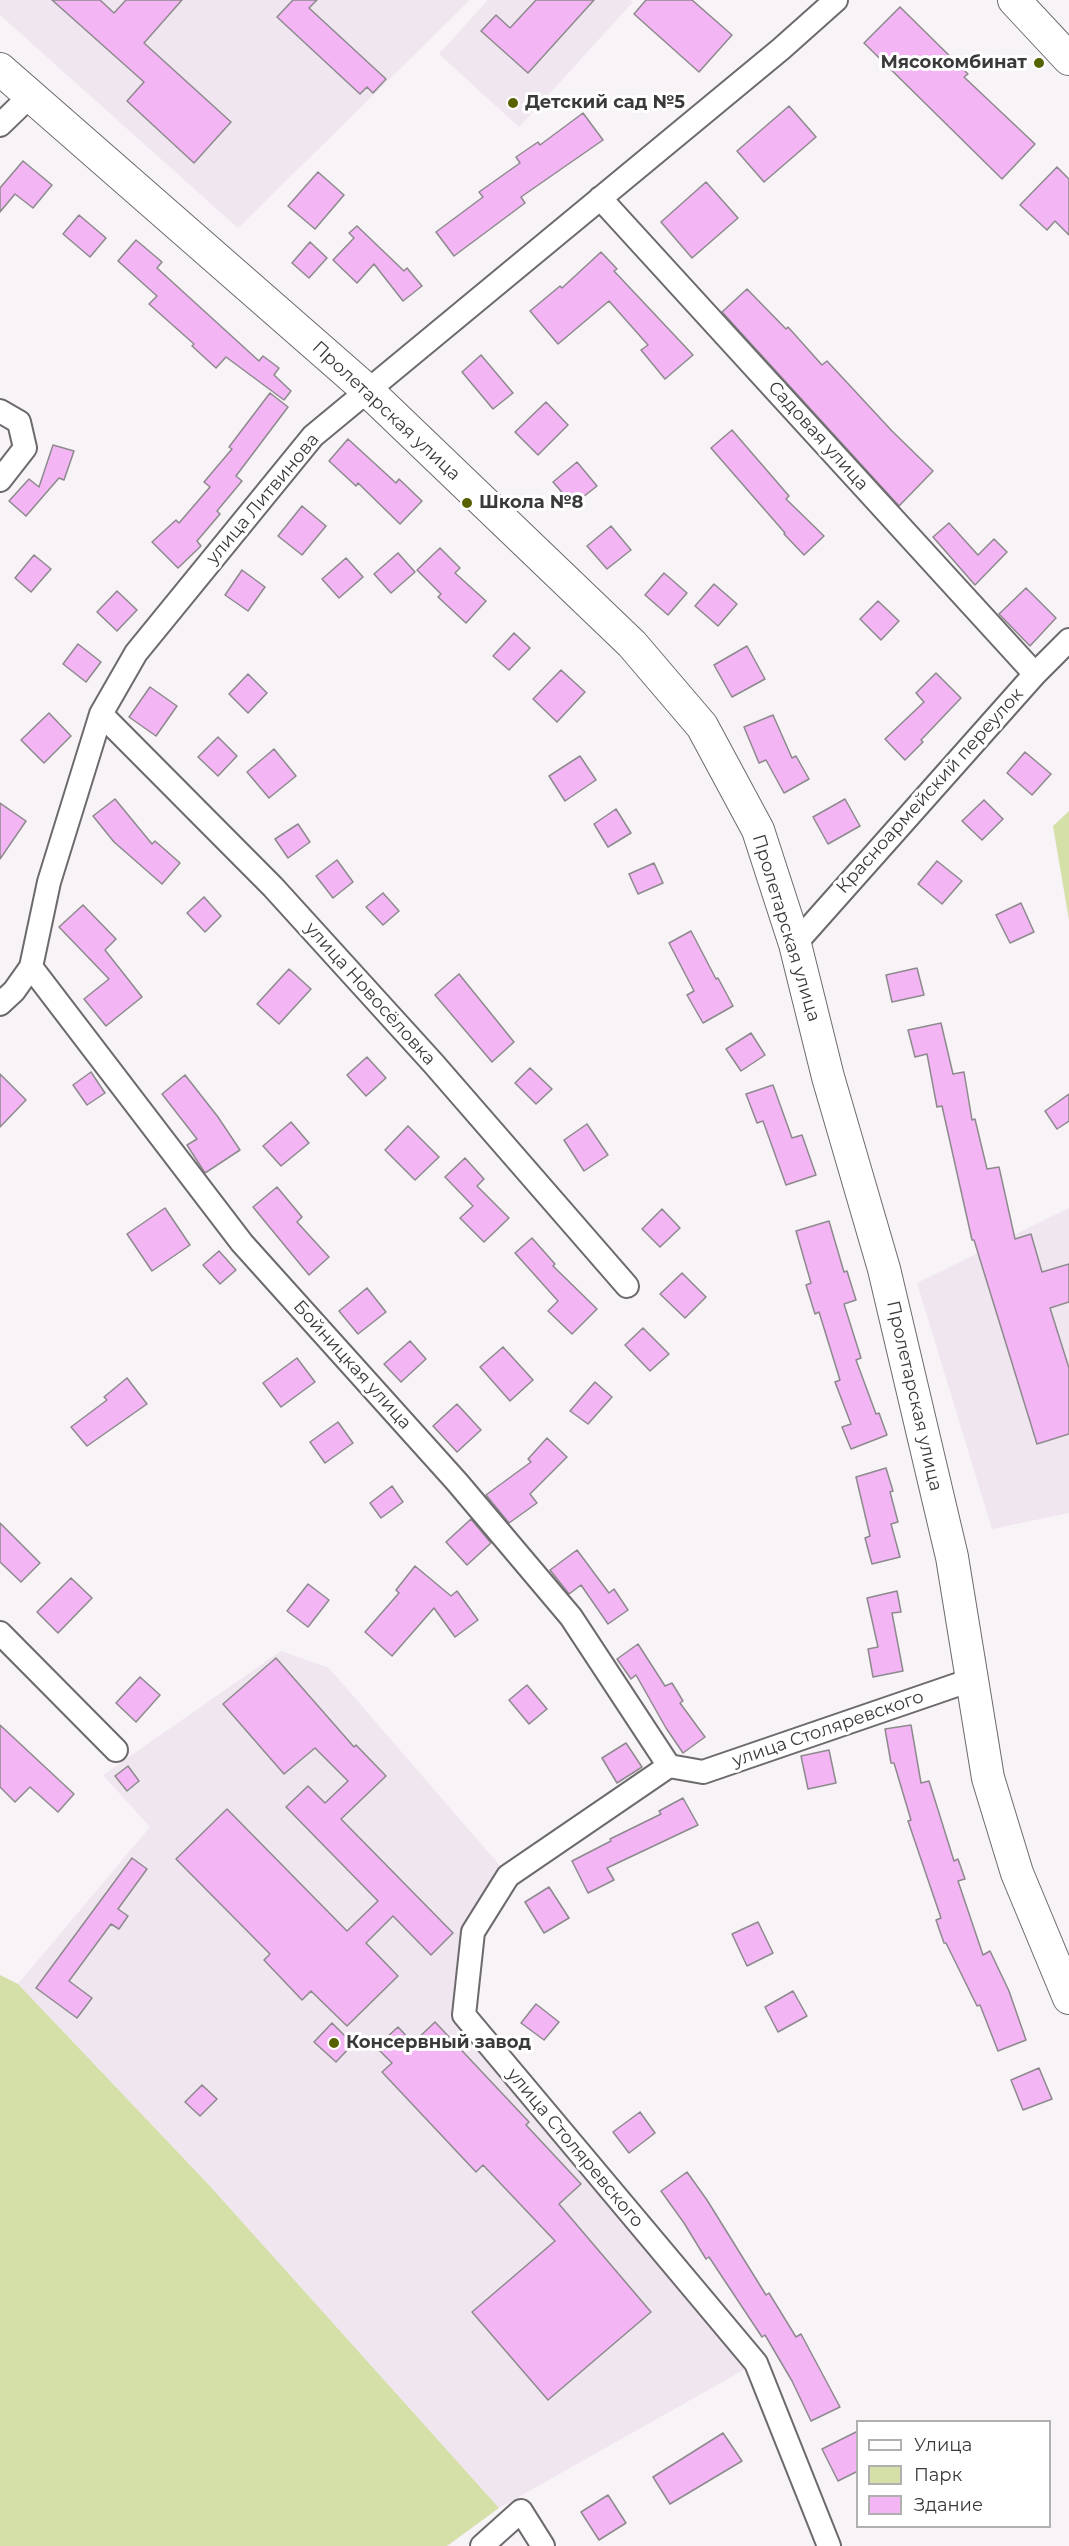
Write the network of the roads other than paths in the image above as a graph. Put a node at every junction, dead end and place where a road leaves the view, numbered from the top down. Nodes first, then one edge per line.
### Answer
1 (836, 0) edge
2 (1014, 0) edge
3 (1069, 59) edge
4 (0, 69) edge
5 (30, 96) junction
6 (0, 125) edge
7 (600, 198) junction
8 (367, 390) junction
9 (0, 411) edge
10 (0, 480) edge
11 (1069, 639) edge
12 (1035, 674) junction
13 (101, 714) junction
14 (795, 944) junction
15 (31, 967) junction
16 (0, 1004) edge
17 (627, 1286) dead end
18 (0, 1633) edge
19 (974, 1679) junction
20 (116, 1750) dead end
21 (669, 1766) junction
22 (1069, 1998) edge
23 (482, 2546) edge
24 (543, 2546) edge
25 (829, 2546) edge

1 - 7 street, улица Литвинова
2 - 3 main road
4 - 5 main road, Пролетарская улица
5 - 6 street
5 - 8 main road, Пролетарская улица
7 - 8 street, улица Литвинова
7 - 12 street, Садовая улица
8 - 13 street, улица Литвинова
8 - 14 main road, Пролетарская улица
9 - 10 street
11 - 12 street, Красноармейский переулок
12 - 14 street, Красноармейский переулок
13 - 15 street, улица Литвинова
13 - 17 street, улица Новосёловка
14 - 19 main road, Пролетарская улица
15 - 16 street, улица Литвинова
15 - 21 street, Бойницкая улица
18 - 20 street
19 - 21 street, улица Столяревского
19 - 22 main road, Пролетарская улица
21 - 25 street, улица Столяревского
23 - 24 street

